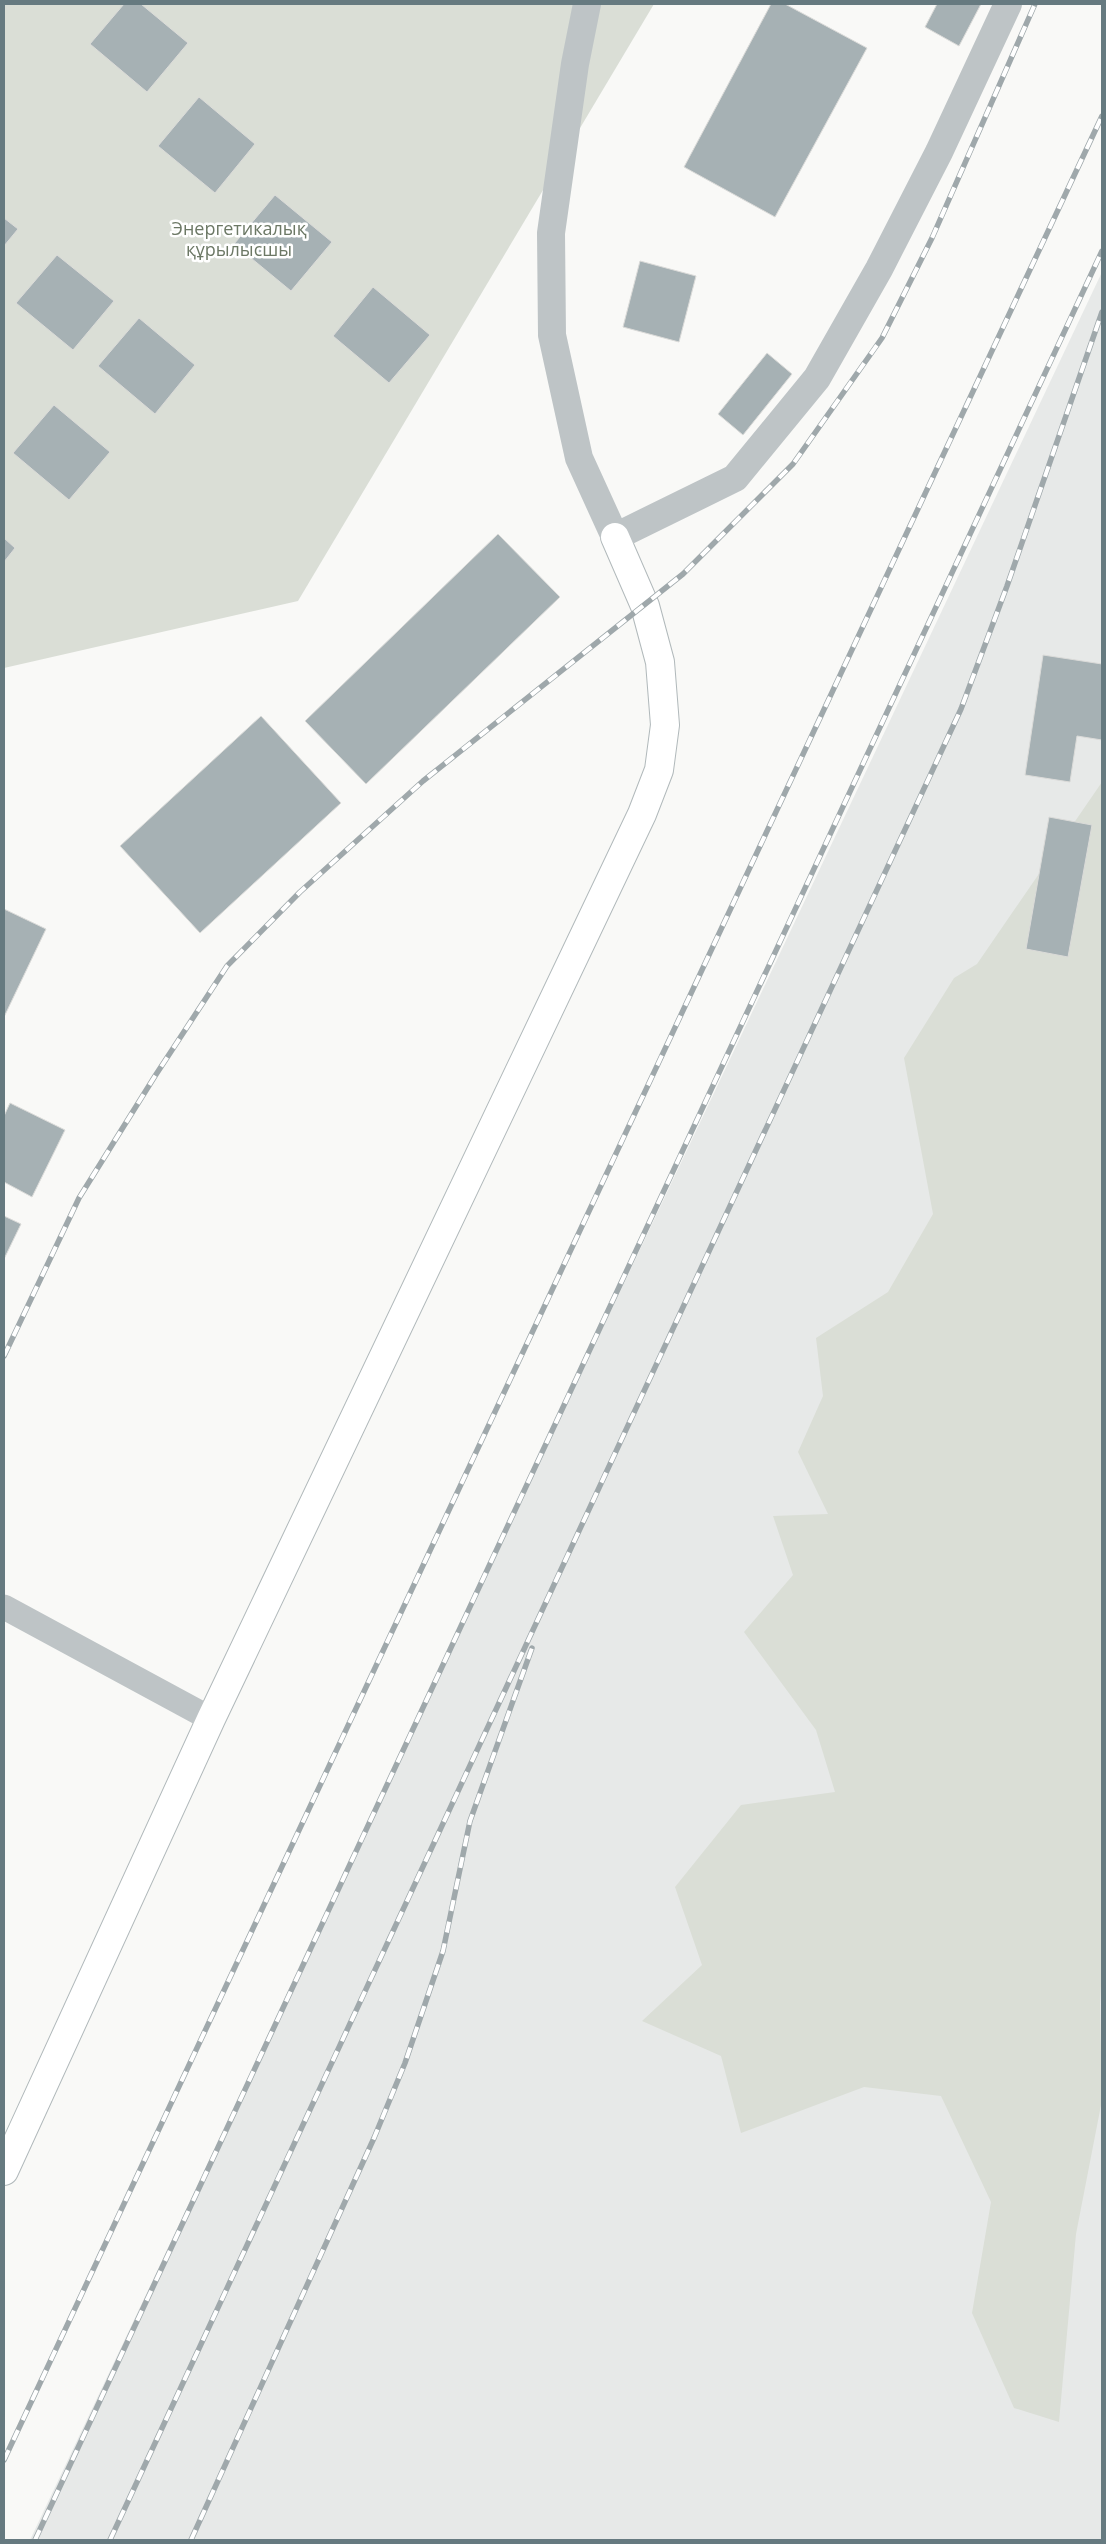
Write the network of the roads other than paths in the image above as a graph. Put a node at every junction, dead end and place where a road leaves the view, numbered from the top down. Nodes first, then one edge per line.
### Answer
1 (587, 4) edge
2 (1008, 4) edge
3 (615, 537) junction
4 (4, 1607) edge
5 (211, 1719) junction
6 (4, 2171) edge

1 - 3 street
2 - 3 street
3 - 5 street
4 - 5 lane
5 - 6 street

